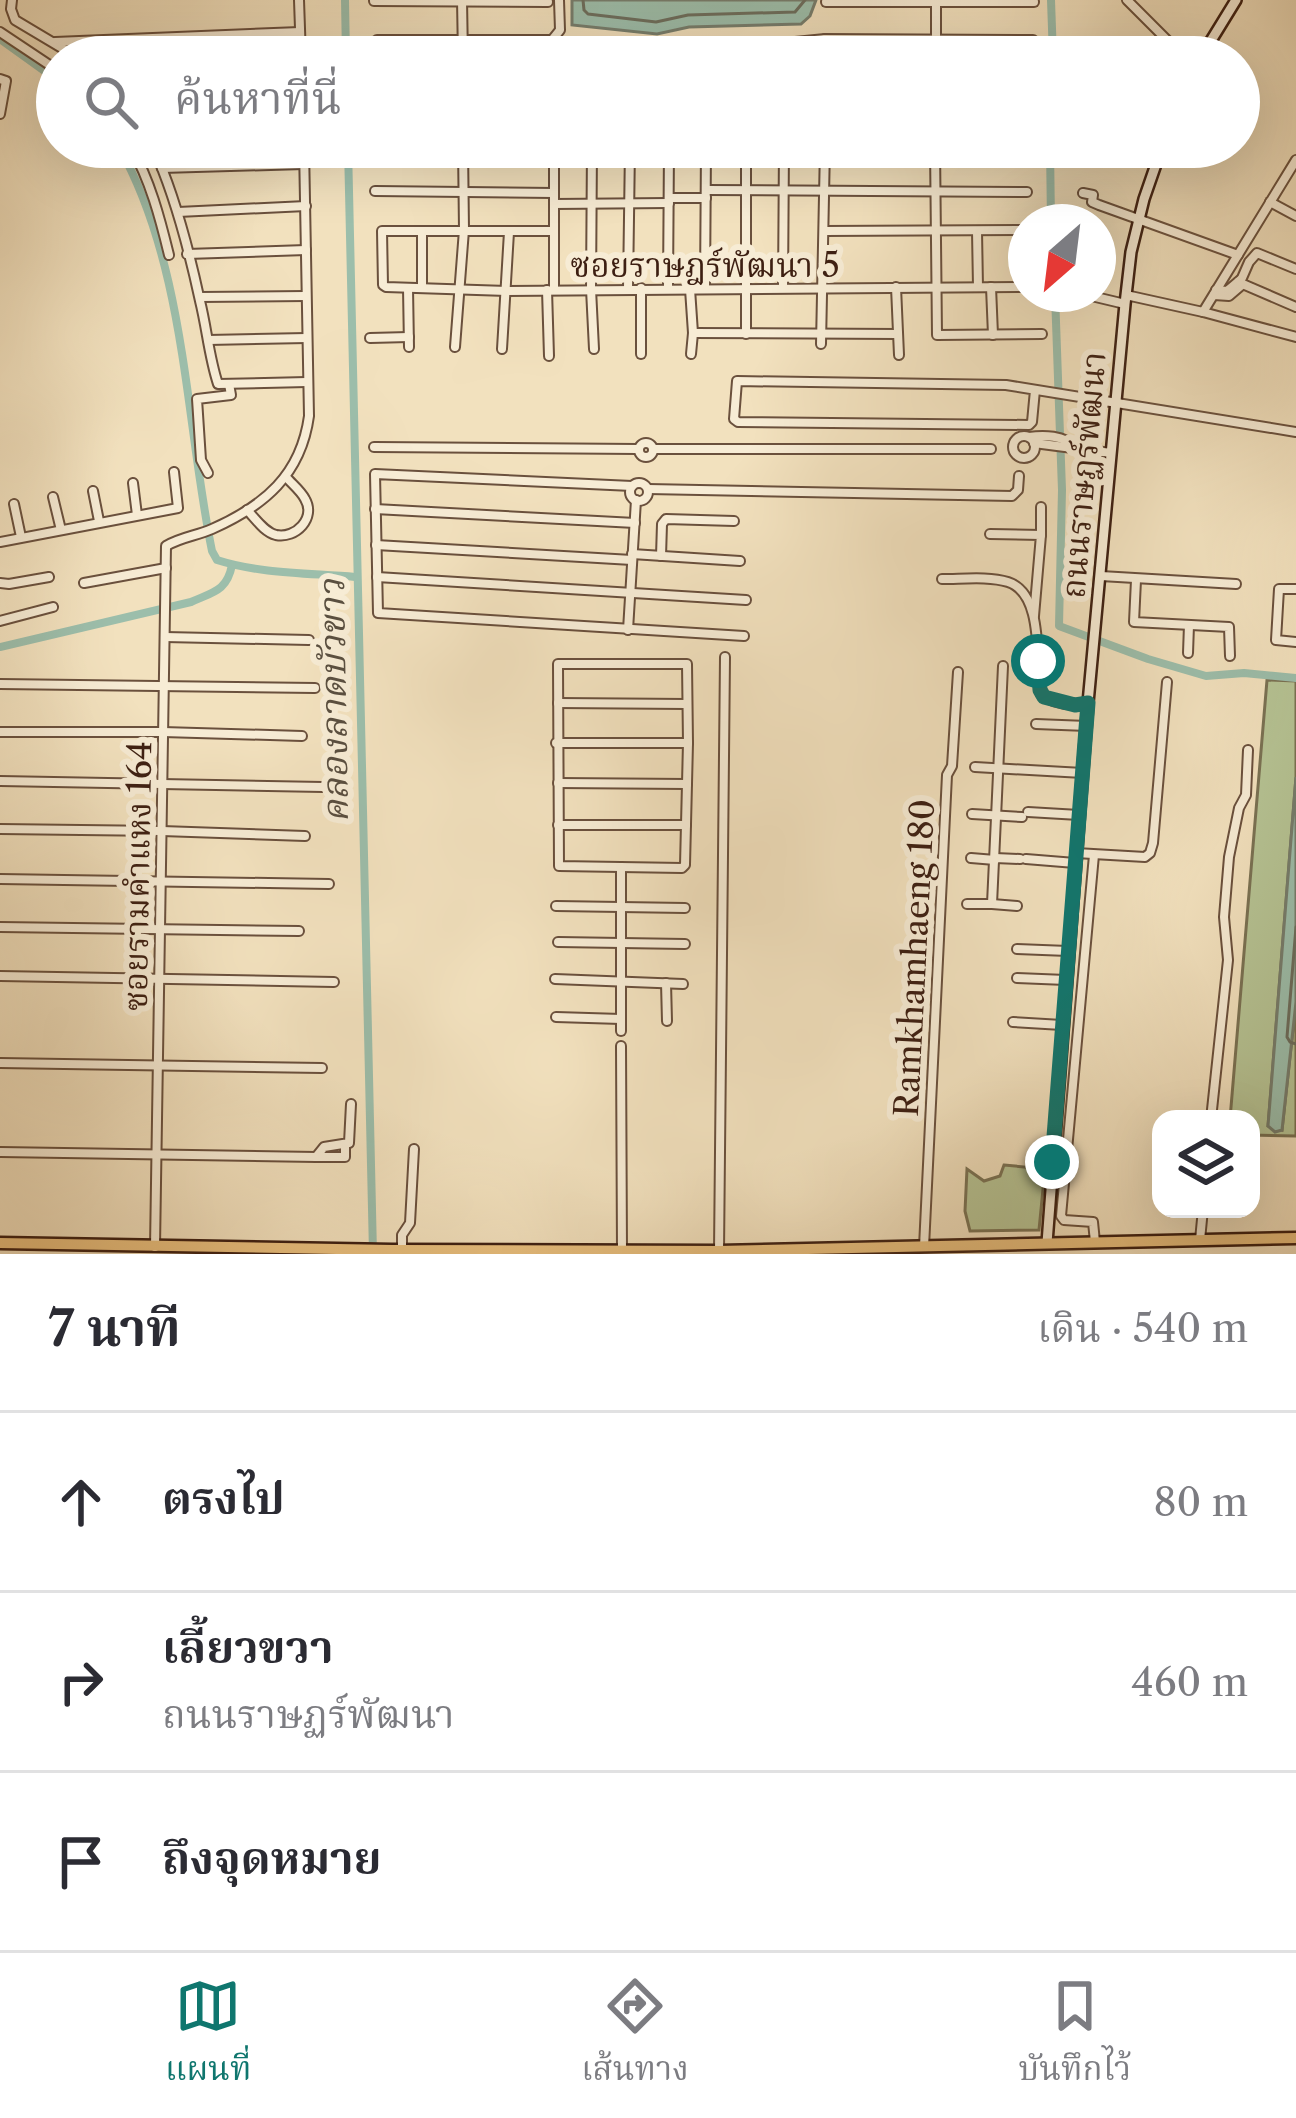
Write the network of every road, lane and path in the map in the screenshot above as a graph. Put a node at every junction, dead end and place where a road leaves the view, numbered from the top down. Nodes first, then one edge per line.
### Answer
1 (13, 0) edge
2 (299, 0) edge
3 (559, 0) edge
4 (1127, 0) edge
5 (1236, 0) edge
6 (374, 1) edge
7 (462, 1) edge
8 (936, 1) edge
9 (548, 2) edge
10 (826, 2) edge
11 (1034, 2) edge
12 (15, 20) junction
13 (0, 31) edge
14 (300, 32) junction
15 (44, 36) edge
16 (202, 36) edge
17 (300, 36) edge
18 (463, 36) edge
19 (555, 36) edge
20 (936, 36) edge
21 (1163, 36) edge
22 (1214, 36) edge
23 (36, 56) edge
24 (0, 79) edge
25 (0, 114) edge
26 (1295, 165) edge
27 (142, 168) edge
28 (162, 168) edge
29 (304, 168) edge
30 (463, 168) edge
31 (554, 168) edge
32 (592, 168) edge
33 (629, 168) edge
34 (669, 168) edge
35 (706, 168) edge
36 (746, 168) edge
37 (784, 168) edge
38 (825, 168) edge
39 (935, 168) edge
40 (1155, 168) edge
41 (745, 190) junction
42 (375, 191) dead end
43 (784, 191) junction
44 (825, 192) junction
45 (1027, 192) dead end
46 (934, 193) junction
47 (1083, 193) dead end
48 (463, 194) junction
49 (706, 194) junction
50 (554, 199) junction
51 (669, 200) junction
52 (1270, 202) junction
53 (592, 204) junction
54 (628, 204) junction
55 (307, 206) junction
56 (178, 212) junction
57 (1296, 216) edge
58 (1139, 220) junction
59 (464, 230) junction
60 (1008, 230) edge
61 (553, 231) junction
62 (824, 231) junction
63 (934, 231) junction
64 (977, 231) junction
65 (422, 232) junction
66 (509, 232) junction
67 (306, 250) junction
68 (187, 254) junction
69 (169, 255) dead end
70 (1238, 255) junction
71 (1296, 269) edge
72 (1241, 281) junction
73 (896, 287) junction
74 (935, 287) junction
75 (978, 287) junction
76 (992, 287) junction
77 (1008, 287) edge
78 (408, 288) junction
79 (422, 288) junction
80 (628, 288) junction
81 (640, 288) junction
82 (668, 288) junction
83 (745, 288) junction
84 (783, 288) junction
85 (821, 288) junction
86 (591, 289) junction
87 (690, 289) junction
88 (706, 289) junction
89 (460, 290) junction
90 (551, 290) junction
91 (507, 291) junction
92 (1214, 293) junction
93 (307, 296) junction
94 (200, 297) junction
95 (1116, 299) edge
96 (1125, 300) junction
97 (1296, 307) edge
98 (1202, 312) junction
99 (693, 334) junction
100 (746, 334) junction
101 (898, 334) junction
102 (1042, 334) dead end
103 (993, 335) junction
104 (308, 338) junction
105 (370, 338) dead end
106 (1296, 338) edge
107 (821, 339) junction
108 (208, 340) junction
109 (455, 346) dead end
110 (502, 349) dead end
111 (595, 349) dead end
112 (691, 353) dead end
113 (641, 354) dead end
114 (898, 355) dead end
115 (549, 356) dead end
116 (307, 382) junction
117 (229, 384) junction
118 (1040, 390) junction
119 (1116, 404) junction
120 (1296, 432) edge
121 (1032, 440) junction
122 (374, 447) dead end
123 (991, 449) dead end
124 (1111, 453) junction
125 (174, 472) dead end
126 (208, 473) dead end
127 (1019, 476) dead end
128 (286, 477) junction
129 (133, 483) dead end
130 (632, 486) junction
131 (648, 489) junction
132 (93, 490) dead end
133 (53, 497) dead end
134 (636, 500) junction
135 (14, 505) dead end
136 (1041, 507) dead end
137 (375, 508) junction
138 (247, 510) junction
139 (137, 515) junction
140 (99, 521) junction
141 (734, 521) dead end
142 (634, 523) junction
143 (61, 530) junction
144 (990, 534) dead end
145 (1041, 535) junction
146 (21, 538) junction
147 (0, 542) edge
148 (376, 545) junction
149 (661, 556) junction
150 (632, 557) junction
151 (740, 561) dead end
152 (166, 568) junction
153 (1101, 576) junction
154 (49, 577) dead end
155 (376, 577) junction
156 (942, 579) dead end
157 (1136, 580) junction
158 (0, 583) edge
159 (84, 583) dead end
160 (1236, 584) dead end
161 (1296, 589) edge
162 (630, 595) junction
163 (746, 599) dead end
164 (53, 607) dead end
165 (1034, 617) junction
166 (0, 621) edge
167 (1189, 625) junction
168 (628, 630) junction
169 (744, 636) dead end
170 (165, 637) junction
171 (309, 640) dead end
172 (1296, 642) edge
173 (1188, 653) dead end
174 (1230, 656) dead end
175 (724, 657) dead end
176 (1003, 666) dead end
177 (958, 673) dead end
178 (1167, 682) dead end
179 (0, 684) edge
180 (164, 686) junction
181 (315, 688) dead end
182 (557, 703) junction
183 (1088, 703) junction
184 (687, 704) junction
185 (1036, 724) dead end
186 (1087, 726) junction
187 (0, 732) edge
188 (163, 732) junction
189 (302, 736) dead end
190 (556, 743) junction
191 (688, 743) junction
192 (1248, 750) dead end
193 (975, 767) dead end
194 (999, 768) junction
195 (1083, 773) junction
196 (0, 781) edge
197 (162, 783) junction
198 (558, 783) junction
199 (687, 784) junction
200 (323, 787) dead end
201 (972, 814) dead end
202 (1079, 815) junction
203 (998, 816) junction
204 (558, 825) junction
205 (686, 825) junction
206 (0, 829) edge
207 (162, 830) junction
208 (305, 836) dead end
209 (1094, 855) junction
210 (971, 858) dead end
211 (1076, 858) junction
212 (995, 859) junction
213 (621, 867) junction
214 (0, 879) edge
215 (161, 881) junction
216 (329, 884) dead end
217 (967, 904) dead end
218 (992, 904) junction
219 (556, 906) dead end
220 (1017, 906) dead end
221 (621, 907) junction
222 (685, 908) dead end
223 (0, 927) edge
224 (160, 930) junction
225 (298, 931) dead end
226 (558, 942) dead end
227 (622, 943) junction
228 (685, 944) dead end
229 (1017, 949) dead end
230 (1068, 951) junction
231 (0, 976) edge
232 (1017, 978) dead end
233 (555, 979) dead end
234 (159, 980) junction
235 (1066, 980) junction
236 (621, 981) junction
237 (334, 982) dead end
238 (665, 983) junction
239 (682, 984) dead end
240 (556, 1017) dead end
241 (621, 1018) junction
242 (667, 1021) dead end
243 (1013, 1022) dead end
244 (1062, 1025) junction
245 (621, 1031) dead end
246 (621, 1046) dead end
247 (0, 1063) edge
248 (158, 1065) junction
249 (322, 1068) dead end
250 (351, 1104) dead end
251 (1212, 1110) edge
252 (414, 1149) dead end
253 (1052, 1150) junction
254 (1065, 1151) junction
255 (0, 1152) edge
256 (156, 1155) junction
257 (1202, 1218) edge
258 (1296, 1238) edge
259 (1200, 1240) junction
260 (0, 1243) edge
261 (1095, 1244) junction
262 (155, 1247) junction
263 (924, 1247) junction
264 (1046, 1249) edge
265 (397, 1250) junction
266 (719, 1251) edge
267 (618, 1252) edge
268 (637, 1253) edge

1 - 12 street
2 - 14 street
3 - 19 street
4 - 21 street
5 - 22 street
6 - 7 street
7 - 9 street
7 - 18 street
8 - 10 street
8 - 11 street
8 - 20 street
12 - 13 street
12 - 15 street
13 - 23 street
14 - 16 street
14 - 17 street
24 - 25 street
26 - 52 street
27 - 69 street
28 - 56 street
29 - 55 street
30 - 48 street
31 - 50 street
32 - 53 street
33 - 54 street
34 - 51 street
35 - 49 street
36 - 41 street
37 - 43 street
38 - 44 street
39 - 46 street
40 - 58 street, ถนนราษฏร์พัฒนา
41 - 43 street
41 - 49 street
41 - 83 street
42 - 48 street
43 - 44 street
43 - 84 street
44 - 46 street
44 - 62 street
45 - 46 street
46 - 63 street
47 - 58 street
48 - 50 street
48 - 59 street
49 - 51 street
49 - 88 street
50 - 53 street
50 - 61 street
51 - 54 street
51 - 82 street
52 - 57 street
52 - 70 street
53 - 54 street
53 - 86 street
54 - 80 street
55 - 56 street
55 - 67 street
56 - 68 street
58 - 70 street
58 - 96 street, ถนนราษฏร์พัฒนา
59 - 65 street
59 - 66 street
59 - 89 street
60 - 64 street
61 - 66 street
61 - 90 street
62 - 63 street
62 - 85 street
63 - 64 street
63 - 74 street
64 - 75 street
65 - 78 street, ซอยราษฎร์พัฒนา 5
65 - 79 street
66 - 91 street
67 - 68 street
67 - 93 street
68 - 94 street
70 - 92 street
71 - 72 street
72 - 92 street
72 - 97 street
73 - 74 street, ซอยราษฎร์พัฒนา 5
73 - 85 street, ซอยราษฎร์พัฒนา 5
73 - 101 street
74 - 75 street, ซอยราษฎร์พัฒนา 5
74 - 103 street
75 - 76 street, ซอยราษฎร์พัฒนา 5
76 - 77 street, ซอยราษฎร์พัฒนา 5
76 - 103 street
78 - 79 street, ซอยราษฎร์พัฒนา 5
78 - 105 street
79 - 89 street, ซอยราษฎร์พัฒนา 5
80 - 81 street, ซอยราษฎร์พัฒนา 5
80 - 86 street, ซอยราษฎร์พัฒนา 5
81 - 82 street, ซอยราษฎร์พัฒนา 5
81 - 113 street
82 - 87 street, ซอยราษฎร์พัฒนา 5
83 - 84 street, ซอยราษฎร์พัฒนา 5
83 - 88 street, ซอยราษฎร์พัฒนา 5
83 - 100 street
84 - 85 street, ซอยราษฎร์พัฒนา 5
85 - 107 street
86 - 90 street, ซอยราษฎร์พัฒนา 5
86 - 111 street
87 - 88 street, ซอยราษฎร์พัฒนา 5
87 - 99 street
89 - 91 street, ซอยราษฎร์พัฒนา 5
89 - 109 street
90 - 91 street, ซอยราษฎร์พัฒนา 5
90 - 115 street
91 - 110 street
92 - 98 street
93 - 94 street
93 - 104 street
94 - 108 street
95 - 96 street
96 - 98 street
96 - 119 street, ถนนราษฏร์พัฒนา
98 - 106 street
99 - 100 street
99 - 112 street
100 - 107 street
101 - 107 street
101 - 114 street
102 - 103 street
104 - 108 street
104 - 116 street
108 - 117 street
116 - 117 street
116 - 128 street
117 - 126 street
118 - 118 street
118 - 119 street
119 - 120 street
119 - 124 street, ถนนราษฏร์พัฒนา
121 - 121 street
121 - 124 street
122 - 123 street
124 - 153 street, ถนนราษฏร์พัฒนา
125 - 139 street
127 - 131 street
128 - 138 street
128 - 138 street
129 - 139 street
130 - 131 street
130 - 134 street
130 - 137 street
131 - 134 street
132 - 140 street
133 - 143 street
134 - 142 street
135 - 146 street
136 - 145 street
137 - 142 street
137 - 148 street
138 - 152 street
139 - 140 street
140 - 143 street
141 - 149 street
142 - 150 street
143 - 146 street
144 - 145 street
145 - 165 street
146 - 147 street
148 - 150 street
148 - 155 street
149 - 150 street
149 - 151 street
150 - 162 street
152 - 159 street
152 - 170 street, ซอยรามคำแหง 164
153 - 157 street
153 - 183 street, ถนนราษฏร์พัฒนา
154 - 158 street
155 - 162 street
155 - 168 street
156 - 165 street
157 - 160 street
157 - 167 street
161 - 172 street
162 - 163 street
162 - 168 street
164 - 166 street
165 - 183 street
167 - 173 street
167 - 174 street
168 - 169 street
170 - 171 street
170 - 180 street, ซอยรามคำแหง 164
175 - 266 street
176 - 194 street
177 - 263 street, Ramkhamhaeng 180
178 - 209 street
179 - 180 street
180 - 181 street
180 - 188 street, ซอยรามคำแหง 164
182 - 184 street
182 - 184 street
182 - 190 street
183 - 186 street, ถนนราษฏร์พัฒนา
184 - 191 street
185 - 186 street
186 - 195 street, ถนนราษฏร์พัฒนา
187 - 188 street
188 - 189 street
188 - 197 street, ซอยรามคำแหง 164
190 - 191 street
190 - 198 street
191 - 199 street
192 - 251 street
193 - 194 street
194 - 195 street
194 - 203 street
195 - 202 street, ถนนราษฏร์พัฒนา
196 - 197 street
197 - 200 street
197 - 207 street, ซอยรามคำแหง 164
198 - 199 street
198 - 204 street
199 - 205 street
201 - 203 street
202 - 203 street
202 - 211 street, ถนนราษฏร์พัฒนา
203 - 212 street
204 - 205 street
204 - 213 street
205 - 213 street
206 - 207 street
207 - 208 street
207 - 215 street, ซอยรามคำแหง 164
209 - 211 street
209 - 254 street
210 - 212 street
211 - 212 street
211 - 230 street, ถนนราษฏร์พัฒนา
212 - 218 street
213 - 221 street
214 - 215 street
215 - 216 street
215 - 224 street, ซอยรามคำแหง 164
217 - 218 street
218 - 220 street
219 - 221 street
221 - 222 street
221 - 227 street
223 - 224 street
224 - 225 street
224 - 234 street, ซอยรามคำแหง 164
226 - 227 street
227 - 228 street
227 - 236 street
229 - 230 street
230 - 235 street, ถนนราษฏร์พัฒนา
231 - 234 street
232 - 235 street
233 - 236 street
234 - 237 street
234 - 248 street, ซอยรามคำแหง 164
235 - 244 street, ถนนราษฏร์พัฒนา
236 - 238 street
236 - 241 street
238 - 239 street
238 - 242 street
240 - 241 street
241 - 245 street
243 - 244 street
244 - 253 street, ถนนราษฏร์พัฒนา
246 - 267 street
247 - 248 street
248 - 249 street
248 - 256 street, ซอยรามคำแหง 164
250 - 256 street
252 - 265 street
253 - 254 street
253 - 264 street, ถนนราษฏร์พัฒนา
254 - 261 street
255 - 256 street
256 - 262 street, ซอยรามคำแหง 164
257 - 259 street
258 - 259 main road
259 - 261 main road
260 - 262 main road
261 - 264 main road
262 - 265 main road
263 - 264 main road
263 - 266 main road
265 - 267 main road
266 - 268 main road
267 - 268 main road

